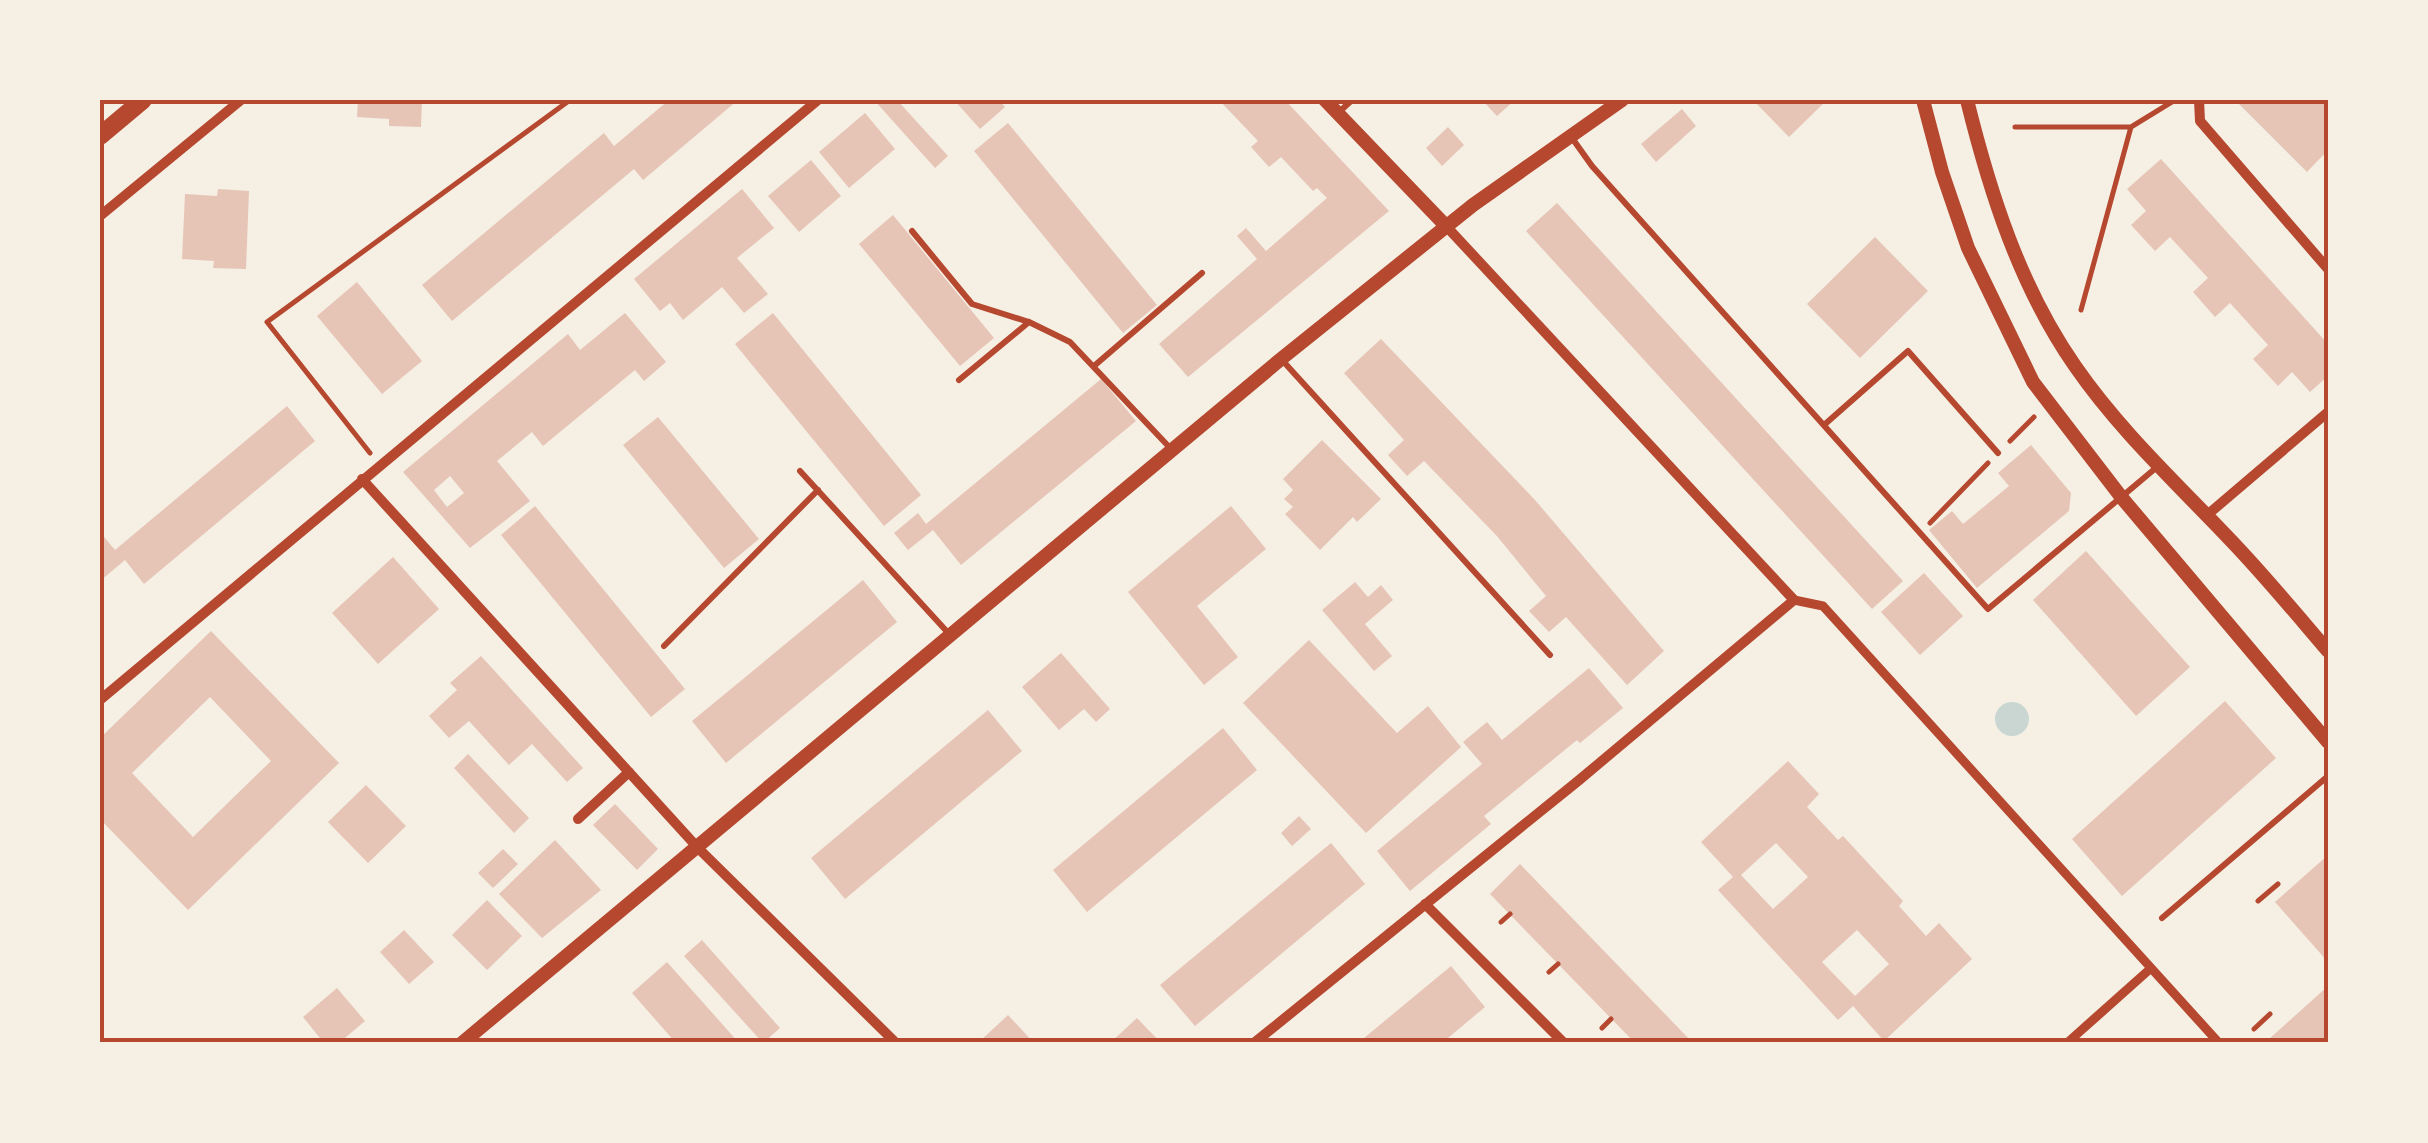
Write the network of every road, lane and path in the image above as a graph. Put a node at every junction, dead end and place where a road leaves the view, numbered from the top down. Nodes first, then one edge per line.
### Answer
1 (144, 100) edge
2 (241, 100) edge
3 (570, 100) edge
4 (818, 100) edge
5 (1325, 100) edge
6 (1352, 100) edge
7 (1622, 100) edge
8 (1924, 100) edge
9 (1967, 100) edge
10 (2175, 100) edge
11 (2199, 100) edge
12 (1338, 114) junction
13 (2014, 127) dead end
14 (2131, 127) junction
15 (100, 136) edge
16 (1571, 137) junction
17 (100, 216) edge
18 (1446, 226) junction
19 (912, 231) dead end
20 (2328, 269) edge
21 (1202, 274) dead end
22 (2081, 310) dead end
23 (1030, 322) junction
24 (1281, 359) junction
25 (1094, 366) junction
26 (959, 380) dead end
27 (2047, 402) junction
28 (2328, 412) edge
29 (1824, 424) junction
30 (1173, 450) junction
31 (1998, 453) junction
32 (379, 464) junction
33 (2157, 468) junction
34 (800, 471) dead end
35 (362, 479) junction
36 (818, 490) junction
37 (2122, 498) junction
38 (2206, 516) junction
39 (1920, 532) junction
40 (1794, 600) junction
41 (952, 637) junction
42 (664, 646) dead end
43 (2328, 651) edge
44 (1550, 655) dead end
45 (100, 700) edge
46 (2328, 742) edge
47 (629, 772) junction
48 (2328, 776) edge
49 (578, 820) dead end
50 (698, 848) junction
51 (2278, 884) dead end
52 (2258, 901) dead end
53 (1425, 904) junction
54 (1510, 914) dead end
55 (2162, 918) dead end
56 (1501, 922) dead end
57 (1558, 964) dead end
58 (2150, 969) junction
59 (1549, 972) dead end
60 (2270, 1014) dead end
61 (1611, 1018) dead end
62 (1602, 1028) dead end
63 (2254, 1029) dead end
64 (462, 1043) edge
65 (896, 1043) edge
66 (1254, 1043) edge
67 (1564, 1043) edge
68 (2067, 1043) edge
69 (2219, 1043) edge

1 - 15 main road
2 - 17 street
3 - 32 path
4 - 32 street
5 - 12 street
6 - 12 lane
7 - 16 street
8 - 27 street
9 - 33 street
10 - 14 path
11 - 20 street
12 - 18 street
13 - 14 path
14 - 22 path
16 - 18 street
16 - 29 lane
18 - 24 street
18 - 40 street
19 - 23 lane
21 - 25 lane
23 - 25 lane
23 - 26 lane
24 - 30 street
24 - 44 lane
25 - 30 lane
27 - 31 path
27 - 37 street
28 - 38 street
29 - 31 lane
29 - 39 lane
30 - 41 street
31 - 39 path
32 - 35 street
33 - 37 lane
33 - 38 street
34 - 36 lane
35 - 45 street
35 - 47 street
36 - 41 lane
36 - 42 lane
37 - 39 lane
37 - 46 street
38 - 43 street
40 - 53 street
40 - 58 street
41 - 50 street
47 - 49 street
47 - 50 street
48 - 55 lane
50 - 64 street
50 - 65 street
51 - 52 path
53 - 66 street
53 - 67 street
54 - 56 path
57 - 59 path
58 - 68 street
58 - 69 street
60 - 63 path
61 - 62 path

